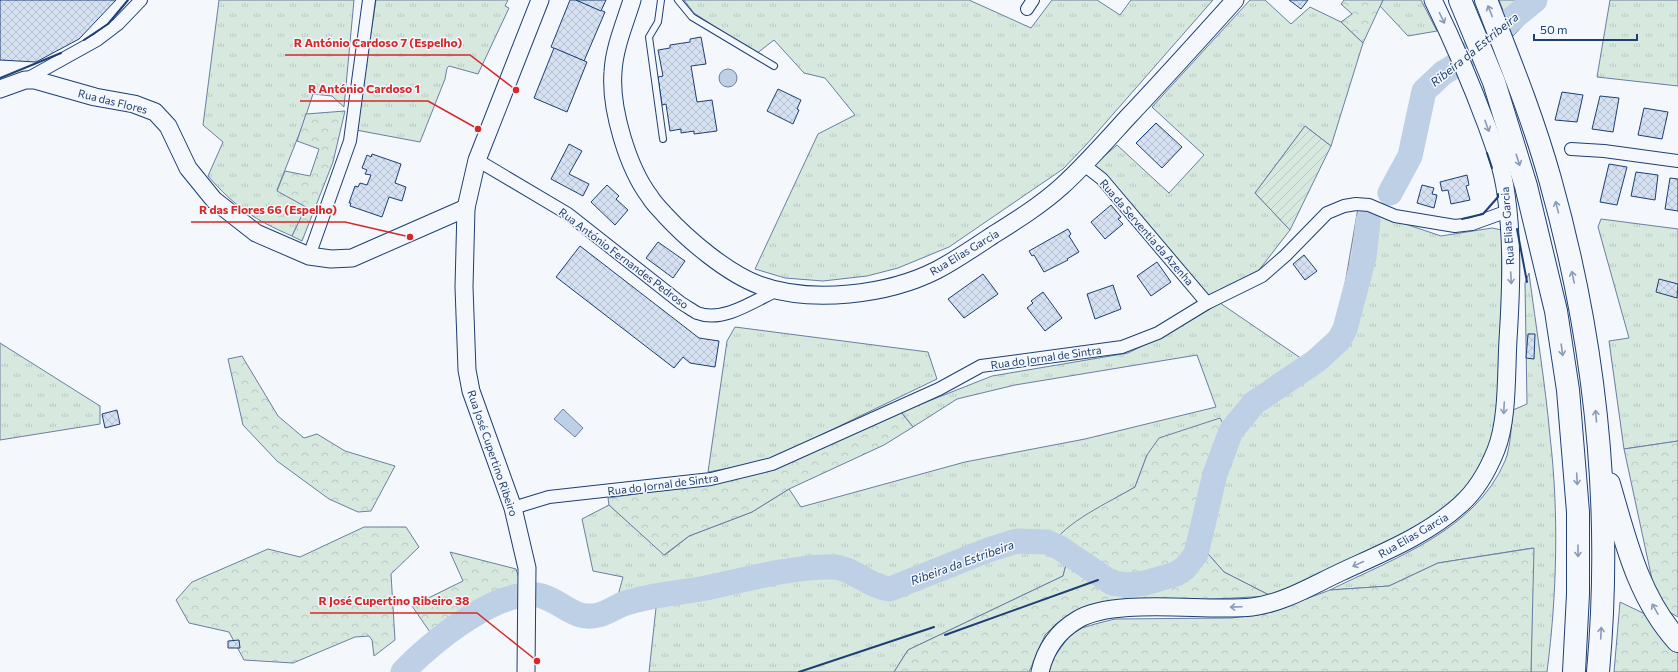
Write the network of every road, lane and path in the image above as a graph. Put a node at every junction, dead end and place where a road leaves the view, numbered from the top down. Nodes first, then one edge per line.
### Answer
1 (141, 0) edge
2 (369, 0) edge
3 (540, 0) edge
4 (632, 0) edge
5 (661, 0) edge
6 (678, 0) edge
7 (1235, 0) edge
8 (1433, 0) edge
9 (1486, 0) edge
10 (1462, 4) edge
11 (774, 66) dead end
12 (25, 80) junction
13 (1484, 86) junction
14 (0, 89) edge
15 (663, 139) dead end
16 (1571, 149) dead end
17 (477, 160) junction
18 (1678, 161) edge
19 (1084, 165) junction
20 (466, 208) junction
21 (1508, 211) junction
22 (309, 256) junction
23 (777, 290) junction
24 (1207, 303) junction
25 (1600, 455) junction
26 (513, 508) junction
27 (1578, 594) junction
28 (1678, 641) edge
29 (526, 672) edge
30 (1040, 672) edge
31 (1559, 672) edge
32 (1574, 672) edge
33 (1598, 672) edge

1 - 12 street
2 - 22 street
3 - 17 street, Rua José Cupertino Ribeiro
4 - 23 street, Rua Elias Garcia
5 - 15 lane
6 - 11 lane
7 - 19 street, Rua Elias Garcia
8 -> 13 street, Rua Elias Garcia
25 -> 9 highway
10 - 13 highway
12 - 14 street, Rua das Flores
12 - 22 street, Rua das Flores
13 -> 21 street, Rua Elias Garcia
13 -> 27 highway
16 - 18 street
17 - 20 street, Rua José Cupertino Ribeiro
17 - 23 street, Rua António Fernandes Pedroso
19 - 23 street, Rua Elias Garcia
19 - 24 street, Rua da Serventia da Azenha
20 - 22 street, Rua das Flores
20 - 26 street, Rua José Cupertino Ribeiro
21 - 24 street, Rua do Jornal de Sintra
21 -> 30 street, Rua Elias Garcia
24 - 26 street, Rua do Jornal de Sintra
28 -> 25 highway
33 -> 25 highway
26 - 29 street, Rua José Cupertino Ribeiro
27 - 31 highway
27 - 32 highway

